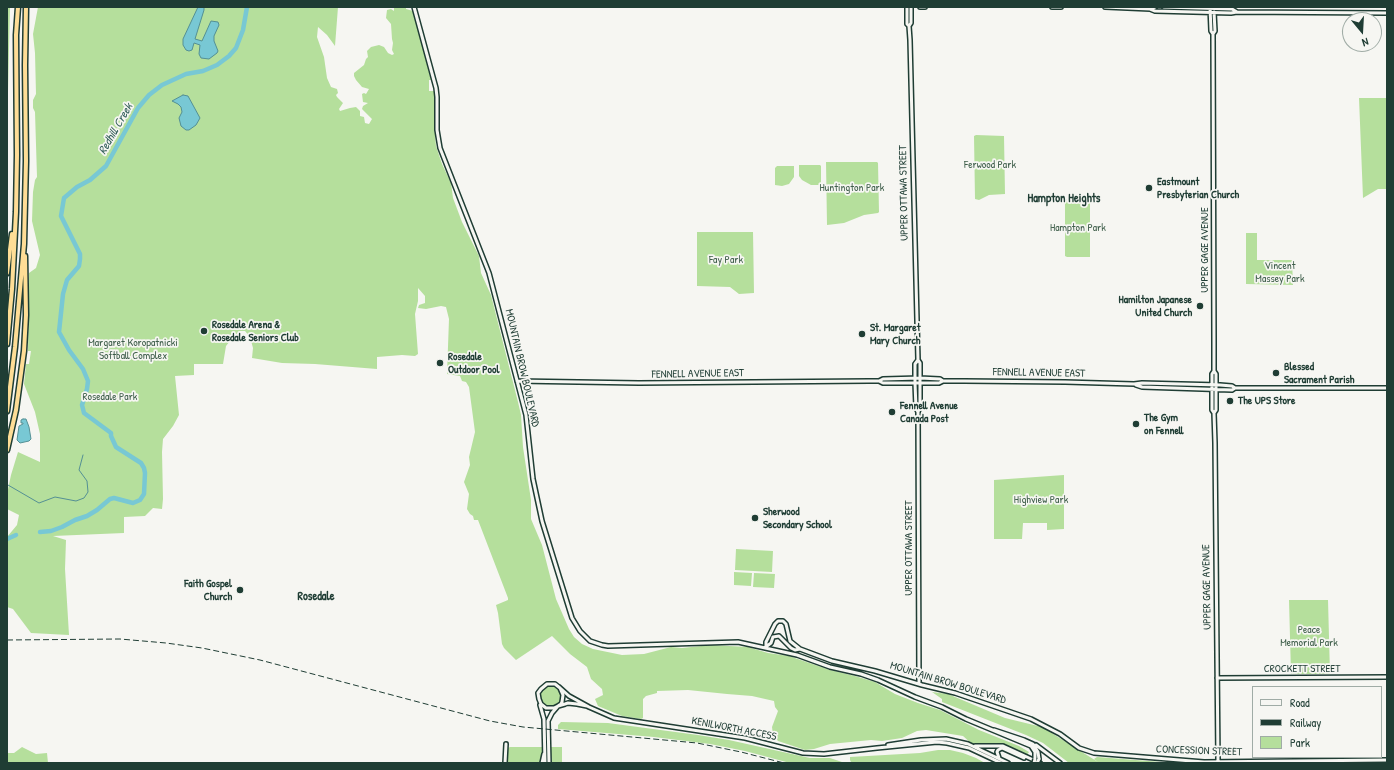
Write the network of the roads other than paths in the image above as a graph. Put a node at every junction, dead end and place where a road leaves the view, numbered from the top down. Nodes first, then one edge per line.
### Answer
1 (18, 7) edge
2 (26, 7) edge
3 (414, 7) edge
4 (906, 7) edge
5 (911, 7) edge
6 (920, 7) edge
7 (925, 7) edge
8 (1052, 7) edge
9 (1061, 7) edge
10 (1105, 7) edge
11 (1155, 7) edge
12 (1164, 7) edge
13 (1150, 9) junction
14 (1210, 10) edge
15 (1214, 10) edge
16 (1387, 13) edge
17 (909, 26) junction
18 (1213, 34) junction
19 (16, 212) junction
20 (24, 244) junction
21 (7, 272) edge
22 (7, 344) edge
23 (918, 360) junction
24 (915, 378) junction
25 (920, 378) junction
26 (517, 381) junction
27 (879, 381) junction
28 (943, 381) junction
29 (915, 383) junction
30 (920, 383) junction
31 (1214, 387) junction
32 (1387, 388) edge
33 (7, 411) edge
34 (918, 412) junction
35 (7, 450) edge
36 (771, 643) junction
37 (767, 647) junction
38 (800, 649) junction
39 (777, 650) junction
40 (1387, 677) edge
41 (1217, 678) junction
42 (919, 684) junction
43 (559, 687) junction
44 (539, 699) junction
45 (558, 706) junction
46 (588, 707) junction
47 (992, 730) junction
48 (1024, 740) junction
49 (506, 744) dead end
50 (968, 744) junction
51 (545, 748) junction
52 (877, 748) junction
53 (1084, 750) joint
54 (1387, 760) edge
55 (1001, 761) edge
56 (1037, 762) edge
57 (1218, 762) junction
58 (505, 763) edge
59 (542, 763) edge
60 (548, 763) edge
61 (1008, 763) edge
62 (1060, 763) edge

1 - 19 highway
2 - 20 highway
3 - 26 main road, MOUNTAIN BROW BOULEVARD
4 - 17 main road, UPPER OTTAWA STREET
5 - 17 main road, UPPER OTTAWA STREET
6 - 7 main road
8 - 9 main road
10 - 13 main road
11 - 13 main road
12 - 14 main road
13 - 14 main road
14 - 15 main road
14 - 18 main road, UPPER GAGE AVENUE
15 - 16 main road
15 - 18 main road, UPPER GAGE AVENUE
17 - 23 main road, UPPER OTTAWA STREET
18 - 31 main road, UPPER GAGE AVENUE
19 - 21 highway
19 - 22 highway
20 - 33 highway
20 - 35 highway
23 - 24 main road, UPPER OTTAWA STREET
23 - 25 main road, UPPER OTTAWA STREET
24 - 25 main road, FENNELL AVENUE EAST
24 - 27 main road, FENNELL AVENUE EAST
24 - 29 main road, UPPER OTTAWA STREET
25 - 28 main road, FENNELL AVENUE EAST
25 - 30 main road, UPPER OTTAWA STREET
26 - 27 main road, FENNELL AVENUE EAST
26 - 37 main road, MOUNTAIN BROW BOULEVARD
27 - 29 main road, FENNELL AVENUE EAST
28 - 30 main road, FENNELL AVENUE EAST
28 - 31 main road, FENNELL AVENUE EAST
29 - 30 main road, FENNELL AVENUE EAST
29 - 34 main road, UPPER OTTAWA STREET
30 - 34 main road, UPPER OTTAWA STREET
31 - 32 main road, FENNELL AVENUE EAST
31 - 41 main road, UPPER GAGE AVENUE
34 - 42 main road, UPPER OTTAWA STREET
36 - 37 main road, MOUNTAIN BROW BOULEVARD
36 - 38 main road, MOUNTAIN BROW BOULEVARD
36 - 39 main road
37 - 38 main road
37 - 39 main road
38 - 42 main road, MOUNTAIN BROW BOULEVARD
39 - 47 main road
40 - 41 main road, CROCKETT STREET
41 - 57 main road, UPPER GAGE AVENUE
42 - 53 main road, MOUNTAIN BROW BOULEVARD
43 - 44 main road
43 - 45 main road
43 - 46 main road, KENILWORTH ACCESS
44 - 45 main road
44 - 51 main road
45 - 46 main road, KENILWORTH ACCESS
45 - 60 main road
46 - 52 main road, KENILWORTH ACCESS
47 - 48 main road
47 - 56 main road
48 - 56 main road
48 - 62 main road
49 - 58 main road
50 - 52 main road, KENILWORTH ACCESS
50 - 55 main road, KENILWORTH ACCESS
50 - 56 main road
51 - 59 main road
51 - 60 main road
52 - 55 main road, KENILWORTH ACCESS
53 - 57 main road, CONCESSION STREET
54 - 57 main road, CONCESSION STREET
55 - 56 main road
55 - 61 main road, KENILWORTH ACCESS

